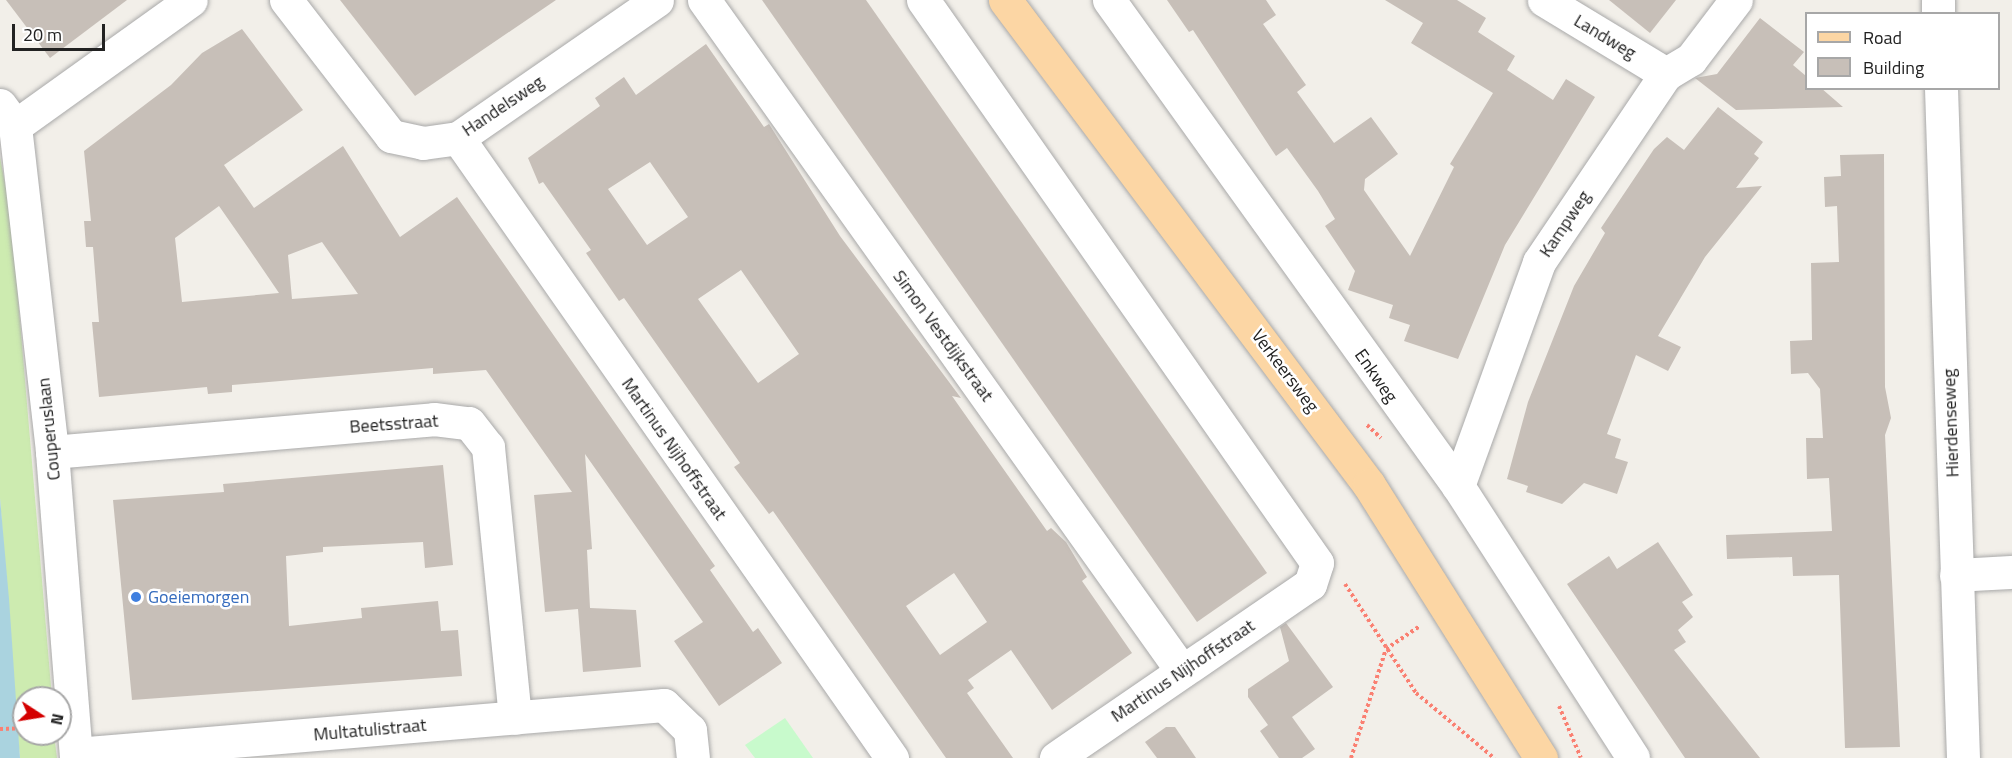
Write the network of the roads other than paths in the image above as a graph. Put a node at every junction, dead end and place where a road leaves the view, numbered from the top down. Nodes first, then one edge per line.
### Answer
1 (191, 0) edge
2 (286, 0) edge
3 (657, 0) edge
4 (704, 0) edge
5 (923, 0) edge
6 (1005, 0) edge
7 (1109, 0) edge
8 (1544, 0) edge
9 (1736, 0) edge
10 (1666, 74) junction
11 (1941, 90) edge
12 (7, 116) edge
13 (458, 138) junction
14 (52, 452) junction
15 (1458, 486) junction
16 (2012, 572) edge
17 (1956, 575) junction
18 (1182, 671) junction
19 (515, 718) junction
20 (76, 756) edge
21 (693, 758) edge
22 (892, 758) edge
23 (1056, 758) edge
24 (1541, 758) edge
25 (1633, 758) edge
26 (1963, 758) edge

1 - 12 street
2 - 13 street, Handelsweg
3 - 13 street, Handelsweg
4 - 18 street, Simon Vestdijkstraat
5 - 18 street, Martinus Nijhoffstraat
6 - 24 main road, Verkeersweg
7 - 15 street, Enkweg
8 - 10 street, Landweg
9 - 10 street, Kampweg
10 - 15 street, Kampweg
11 - 17 street, Hierdenseweg
12 - 14 street, Couperuslaan
13 - 22 street, Martinus Nijhoffstraat
14 - 19 street, Beetsstraat
14 - 20 street, Couperuslaan
15 - 25 street, Enkweg
16 - 17 street
17 - 26 street, Hierdenseweg
18 - 23 street, Martinus Nijhoffstraat
19 - 20 street, Multatulistraat
19 - 21 street, Multatulistraat

